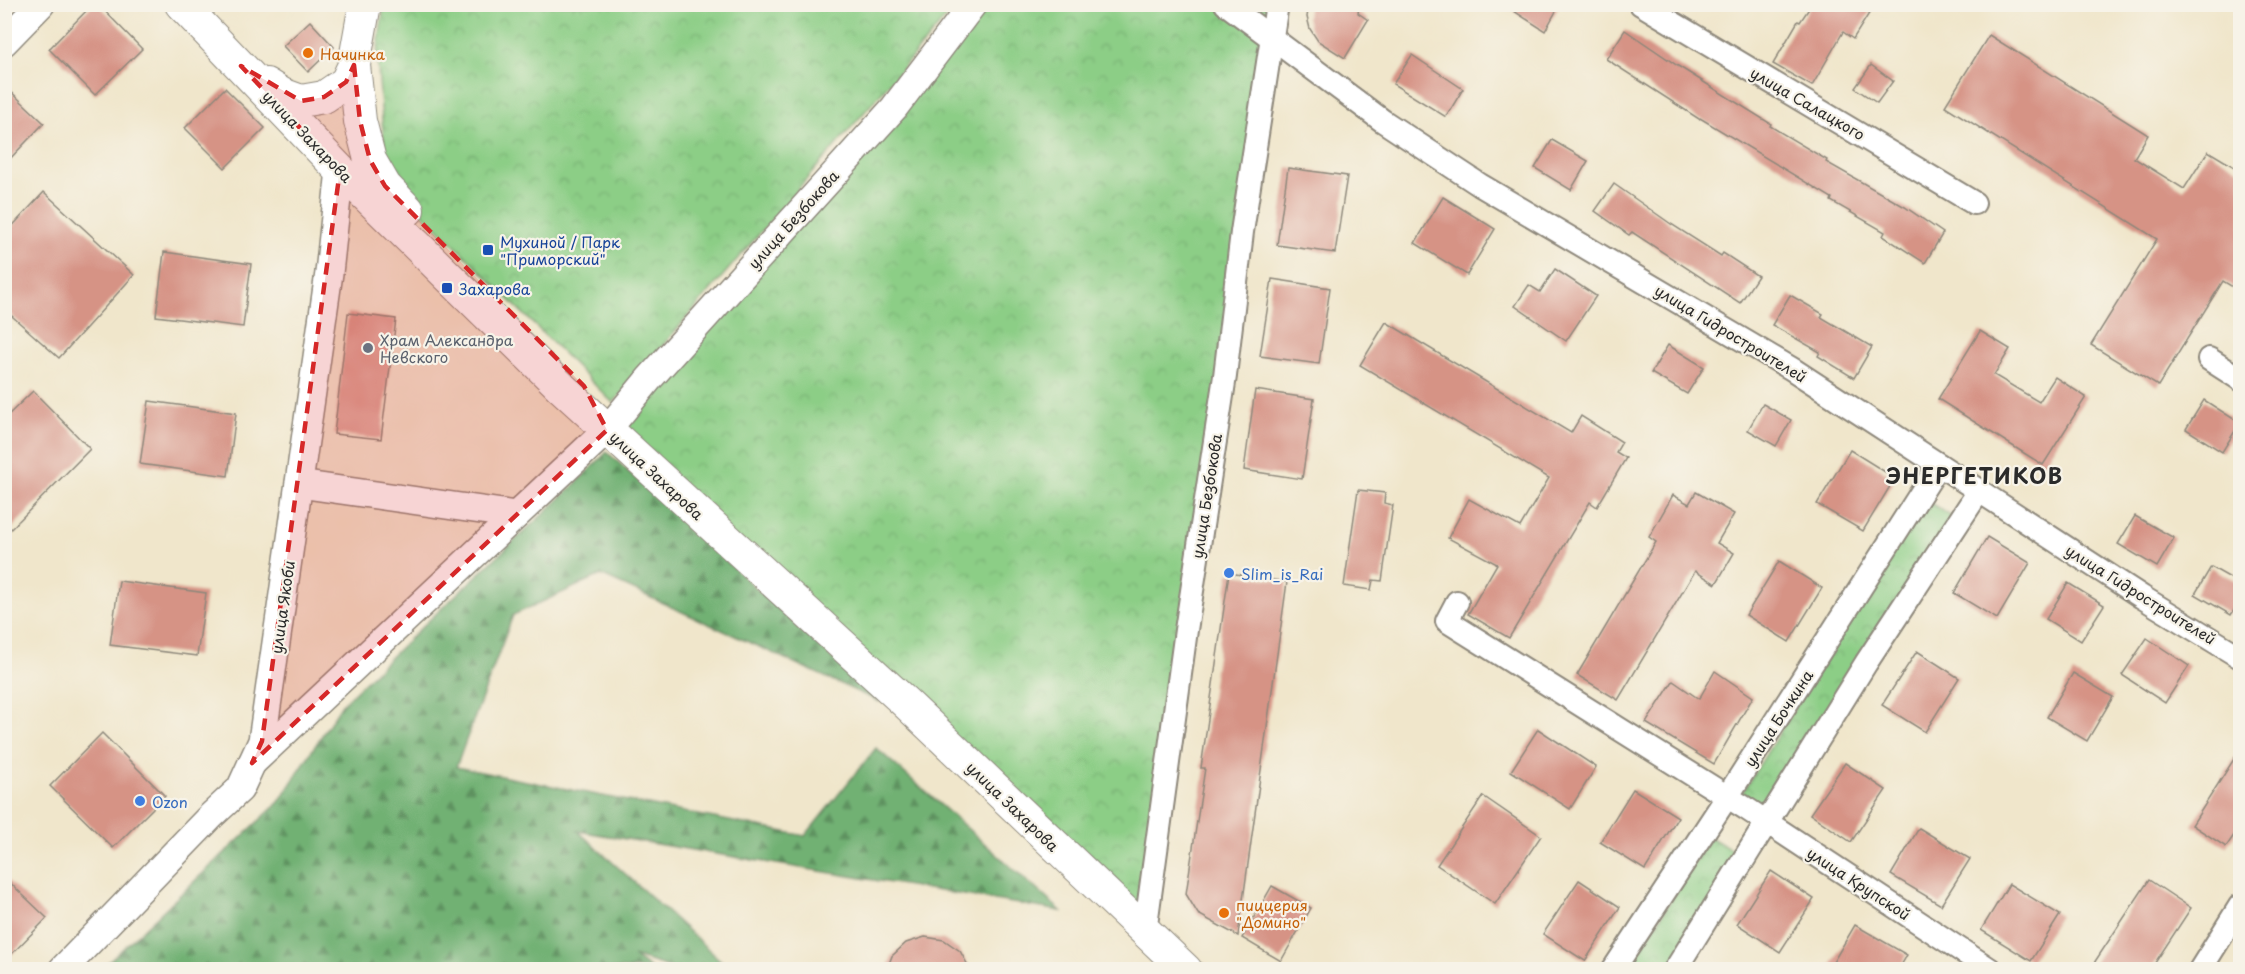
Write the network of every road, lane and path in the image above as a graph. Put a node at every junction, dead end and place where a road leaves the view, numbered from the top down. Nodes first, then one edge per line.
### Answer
1 (41, 4) edge
2 (181, 4) edge
3 (365, 4) edge
4 (973, 4) edge
5 (1226, 4) edge
6 (1276, 4) edge
7 (1641, 4) edge
8 (1271, 39) junction
9 (4, 42) edge
10 (354, 65) junction
11 (241, 66) junction
12 (340, 170) junction
13 (1974, 203) dead end
14 (2209, 359) dead end
15 (2241, 379) edge
16 (608, 430) junction
17 (1939, 465) junction
18 (299, 484) junction
19 (1979, 491) junction
20 (516, 515) junction
21 (1457, 602) dead end
22 (2241, 657) edge
23 (252, 763) junction
24 (1727, 797) junction
25 (1767, 823) junction
26 (2241, 906) edge
27 (1145, 932) junction
28 (62, 969) edge
29 (1186, 969) edge
30 (1613, 969) edge
31 (1675, 969) edge
32 (1991, 969) edge
33 (2200, 969) edge

1 - 9 street
2 - 11 main road, улица Захарова
3 - 10 main road
4 - 16 street, улица Безбокова
5 - 8 street, улица Гидростроителей
6 - 8 street, улица Безбокова
7 - 13 street, улица Салацкого
8 - 17 street, улица Гидростроителей
8 - 27 street, улица Безбокова
10 - 11 main road
10 - 16 main road
11 - 12 main road, улица Захарова
12 - 16 main road, улица Захарова
12 - 18 street, улица Якоби
14 - 15 street
16 - 20 street, улица Безбокова
16 - 27 main road, улица Захарова
17 - 19 street, улица Гидростроителей
17 - 24 street, улица Бочкина
18 - 20 street
18 - 23 street, улица Якоби
19 - 22 street, улица Гидростроителей
19 - 25 street
20 - 23 street, улица Безбокова
21 - 24 street, улица Крупской
23 - 28 street, улица Якоби
24 - 25 street, улица Крупской
24 - 30 street, улица Бочкина
25 - 31 street
25 - 32 street, улица Крупской
26 - 33 street
27 - 29 main road

